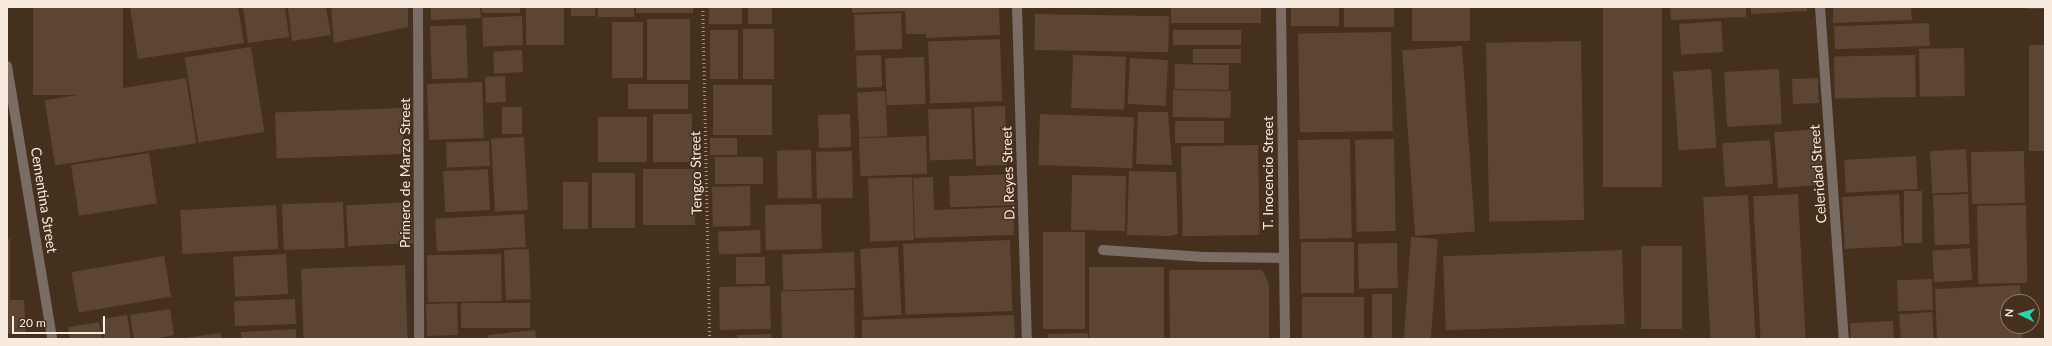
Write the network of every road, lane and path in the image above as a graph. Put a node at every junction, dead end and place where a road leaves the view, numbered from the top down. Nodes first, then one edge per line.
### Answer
1 (418, 7) edge
2 (703, 7) edge
3 (1016, 7) edge
4 (1281, 7) edge
5 (1820, 7) edge
6 (7, 66) edge
7 (1103, 250) dead end
8 (1283, 258) junction
9 (52, 339) edge
10 (419, 339) edge
11 (710, 339) edge
12 (1027, 339) edge
13 (1285, 339) edge
14 (1844, 339) edge

1 - 10 street, Primero de Marzo Street
2 - 11 path, Tengco Street
3 - 12 street, D. Reyes Street
4 - 8 street, T. Inocencio Street
5 - 14 street, Celeridad Street
6 - 9 street, Cementina Street
7 - 8 street
8 - 13 street, T. Inocencio Street

